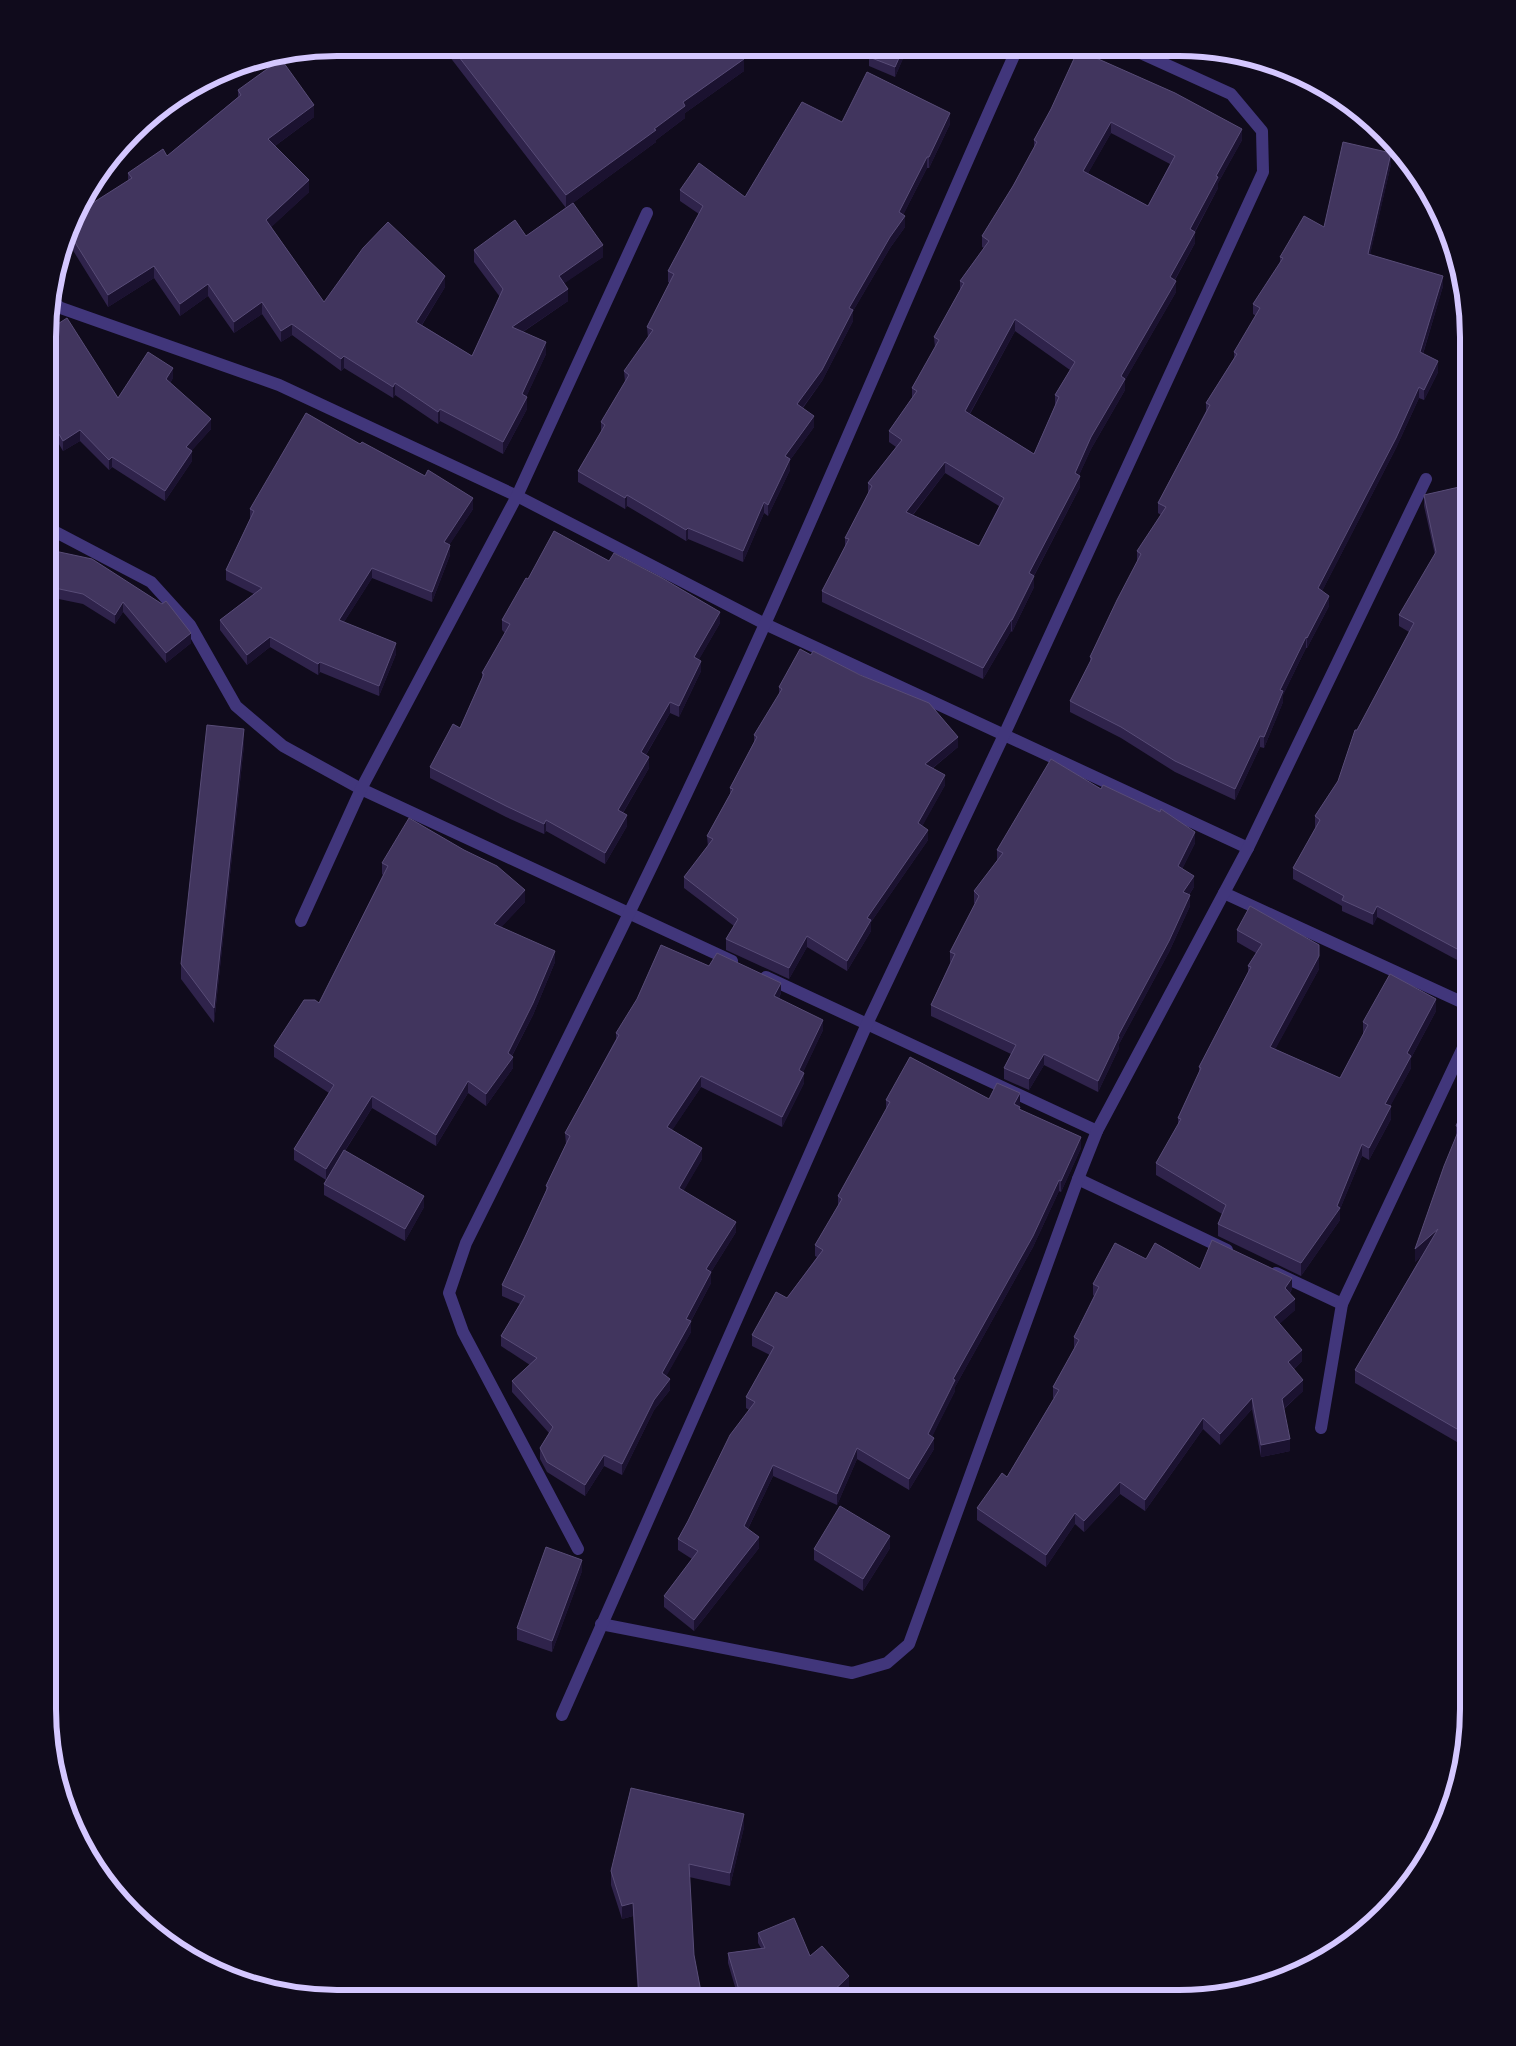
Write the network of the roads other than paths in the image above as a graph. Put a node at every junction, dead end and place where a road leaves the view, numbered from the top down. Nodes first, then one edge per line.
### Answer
1 (1014, 56) edge
2 (1147, 56) edge
3 (647, 212) dead end
4 (58, 306) edge
5 (1426, 479) dead end
6 (517, 496) junction
7 (56, 532) edge
8 (765, 624) junction
9 (1004, 735) junction
10 (361, 789) junction
11 (1248, 848) junction
12 (1224, 893) junction
13 (630, 913) junction
14 (302, 921) dead end
15 (1460, 1001) edge
16 (867, 1024) junction
17 (1460, 1054) edge
18 (1097, 1131) junction
19 (1078, 1179) junction
20 (1236, 1254) edge
21 (1263, 1267) edge
22 (1342, 1304) junction
23 (1321, 1428) dead end
24 (578, 1549) dead end
25 (601, 1624) junction
26 (562, 1715) dead end

1 - 8 street
2 - 9 street
3 - 6 street
4 - 6 street
5 - 11 street
6 - 8 street
6 - 10 street
7 - 10 street
8 - 9 street
8 - 13 street
9 - 11 street
9 - 16 street
10 - 13 street
10 - 14 street
11 - 12 street
12 - 15 street
12 - 18 street
13 - 16 street
13 - 24 street
16 - 18 street
16 - 25 street
17 - 22 street
18 - 19 street
19 - 20 street
19 - 25 street
21 - 22 street
22 - 23 street
25 - 26 street

